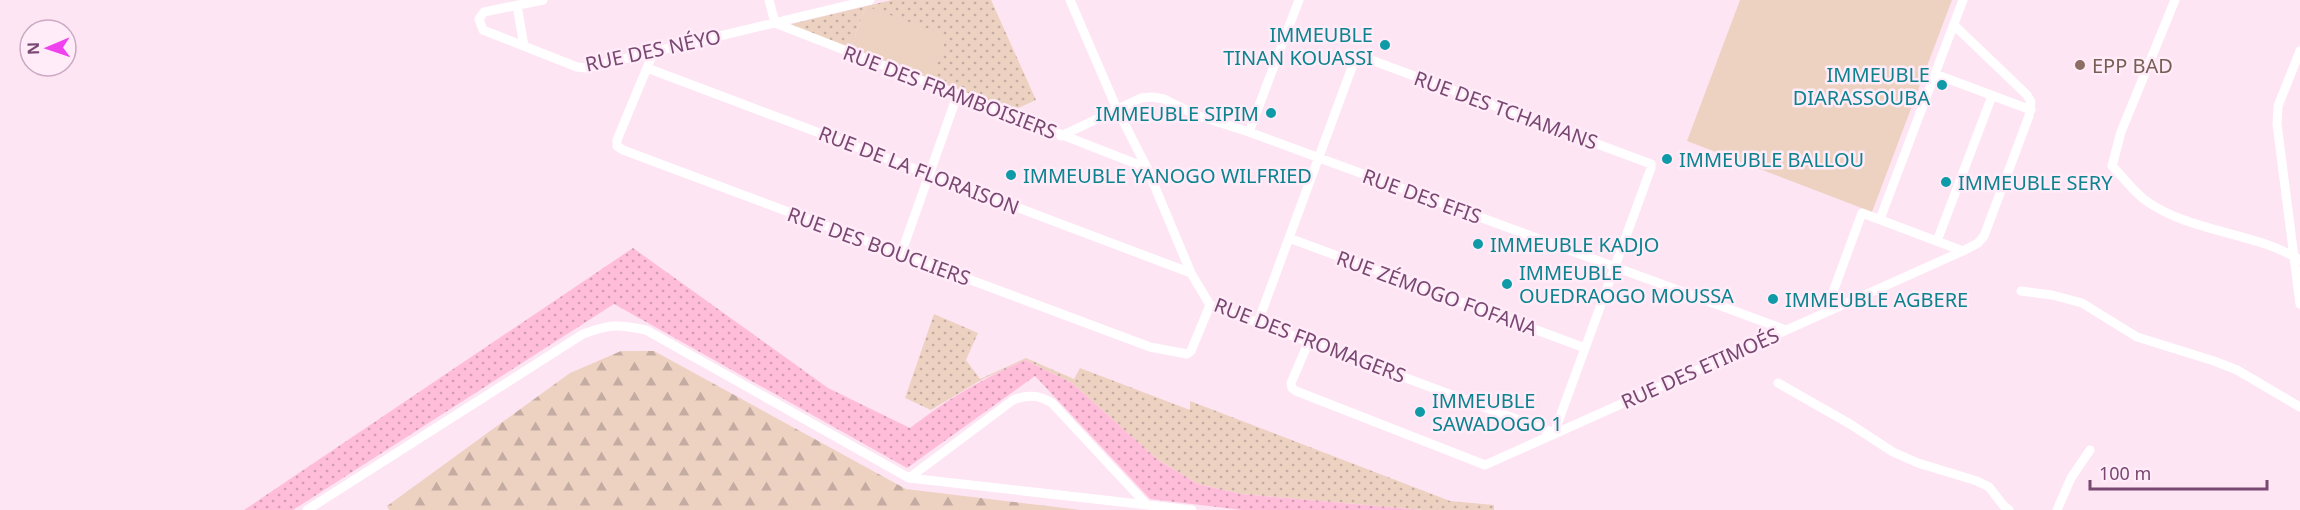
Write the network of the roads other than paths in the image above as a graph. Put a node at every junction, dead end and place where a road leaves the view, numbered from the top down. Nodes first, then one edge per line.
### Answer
1 (543, 0) edge
2 (769, 0) edge
3 (870, 0) edge
4 (1070, 0) edge
5 (1299, 0) edge
6 (1963, 0) edge
7 (2175, 0) edge
8 (517, 6) junction
9 (775, 23) junction
10 (1954, 26) junction
11 (525, 46) junction
12 (654, 51) junction
13 (2300, 51) edge
14 (647, 68) junction
15 (1935, 74) junction
16 (957, 96) junction
17 (1992, 96) junction
18 (1117, 109) junction
19 (2031, 110) junction
20 (1249, 132) junction
21 (1061, 136) junction
22 (1320, 158) junction
23 (1147, 168) junction
24 (931, 175) junction
25 (1880, 219) junction
26 (1289, 238) junction
27 (1937, 241) junction
28 (1963, 251) junction
29 (901, 254) junction
30 (2297, 258) edge
31 (1615, 266) junction
32 (1191, 273) junction
33 (2020, 291) dead end
34 (2300, 304) edge
35 (1210, 305) junction
36 (1826, 311) junction
37 (1258, 322) junction
38 (1786, 330) junction
39 (1309, 341) junction
40 (1585, 348) junction
41 (1778, 383) dead end
42 (2300, 407) edge
43 (1554, 432) junction
44 (2090, 450) dead end
45 (909, 478) junction
46 (1146, 504) junction
47 (307, 510) edge
48 (1192, 510) edge
49 (2009, 510) edge
50 (2057, 510) edge

1 - 8 street, RUE DES NÉYO
2 - 9 street
3 - 9 street, RUE DES NÉYO
4 - 18 street, RUE DES FROMAGERS
5 - 20 street
6 - 10 street
7 - 30 street
8 - 11 street
8 - 11 street, RUE DES NÉYO
9 - 12 street, RUE DES NÉYO
9 - 16 street, RUE DES FRAMBOISIERS
10 - 15 street
10 - 19 street
11 - 12 street, RUE DES NÉYO
12 - 14 street, RUE DES BOUCLIERS
13 - 30 street
14 - 24 street, RUE DE LA FLORAISON
14 - 29 street, RUE DES BOUCLIERS
15 - 17 street
15 - 25 street
16 - 21 street, RUE DES FRAMBOISIERS
16 - 24 street
17 - 19 street
17 - 27 street
18 - 20 street, RUE DES EFIS
18 - 21 street, RUE DES EFIS
18 - 23 street, RUE DES FROMAGERS
19 - 28 street, RUE DES ETIMOÉS
20 - 22 street, RUE DES EFIS
21 - 23 street, RUE DES FRAMBOISIERS
22 - 26 street, RUE DES TCHAMANS
22 - 31 street, RUE DES EFIS
22 - 31 street, RUE DES TCHAMANS
23 - 32 street, RUE DES FROMAGERS
24 - 29 street
24 - 32 street, RUE DE LA FLORAISON
25 - 27 street
25 - 36 street
26 - 37 street, RUE DES TCHAMANS
26 - 40 street, RUE ZÉMOGO FOFANA
27 - 28 street
28 - 36 street, RUE DES ETIMOÉS
29 - 35 street, RUE DES BOUCLIERS
30 - 34 street
31 - 38 street, RUE DES EFIS
31 - 40 street, RUE DES TCHAMANS
32 - 35 street, RUE DES FROMAGERS
33 - 42 street
35 - 37 street, RUE DES FROMAGERS
36 - 38 street, RUE DES ETIMOÉS
37 - 39 street, RUE DES FROMAGERS
38 - 43 street, RUE DES ETIMOÉS
39 - 43 street, RUE DES FROMAGERS
39 - 43 street, RUE DES ETIMOÉS
40 - 43 street, RUE DES TCHAMANS
41 - 49 street
44 - 50 street
45 - 46 street
45 - 46 street
45 - 47 street
46 - 48 street

